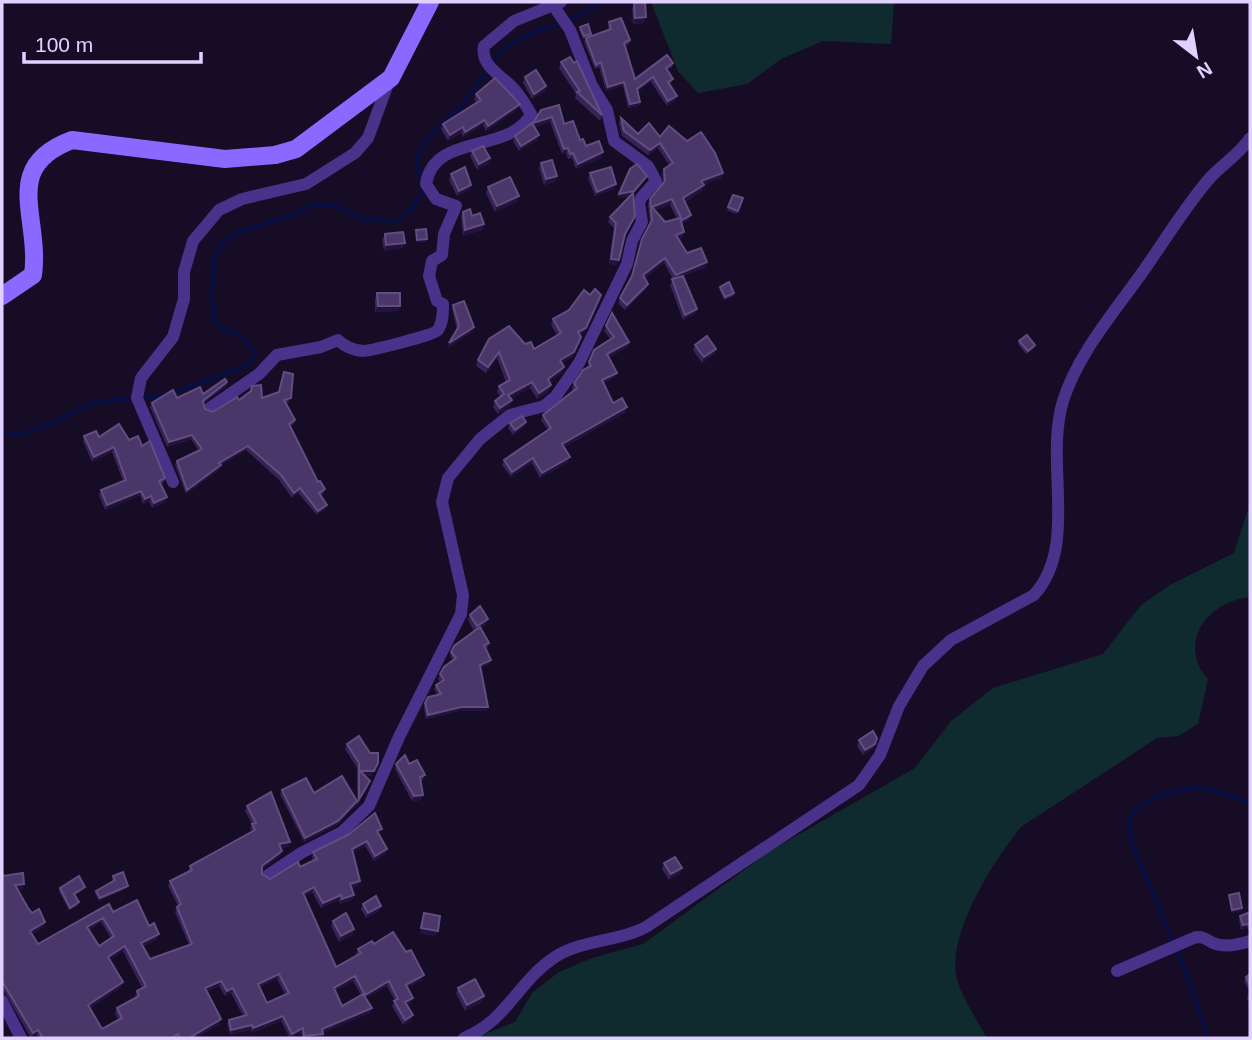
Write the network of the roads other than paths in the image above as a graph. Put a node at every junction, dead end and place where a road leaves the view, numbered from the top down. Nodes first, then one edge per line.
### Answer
1 (430, 2) edge
2 (557, 4) edge
3 (391, 78) junction
4 (1250, 138) edge
5 (2, 296) edge
6 (210, 408) edge
7 (173, 482) dead end
8 (268, 875) edge
9 (1250, 941) edge
10 (1117, 971) dead end
11 (2, 1001) edge
12 (21, 1038) edge
13 (464, 1038) edge

1 - 3 street
2 - 6 street
2 - 8 street
3 - 5 street
3 - 7 street
4 - 13 street
9 - 10 street
11 - 12 street

